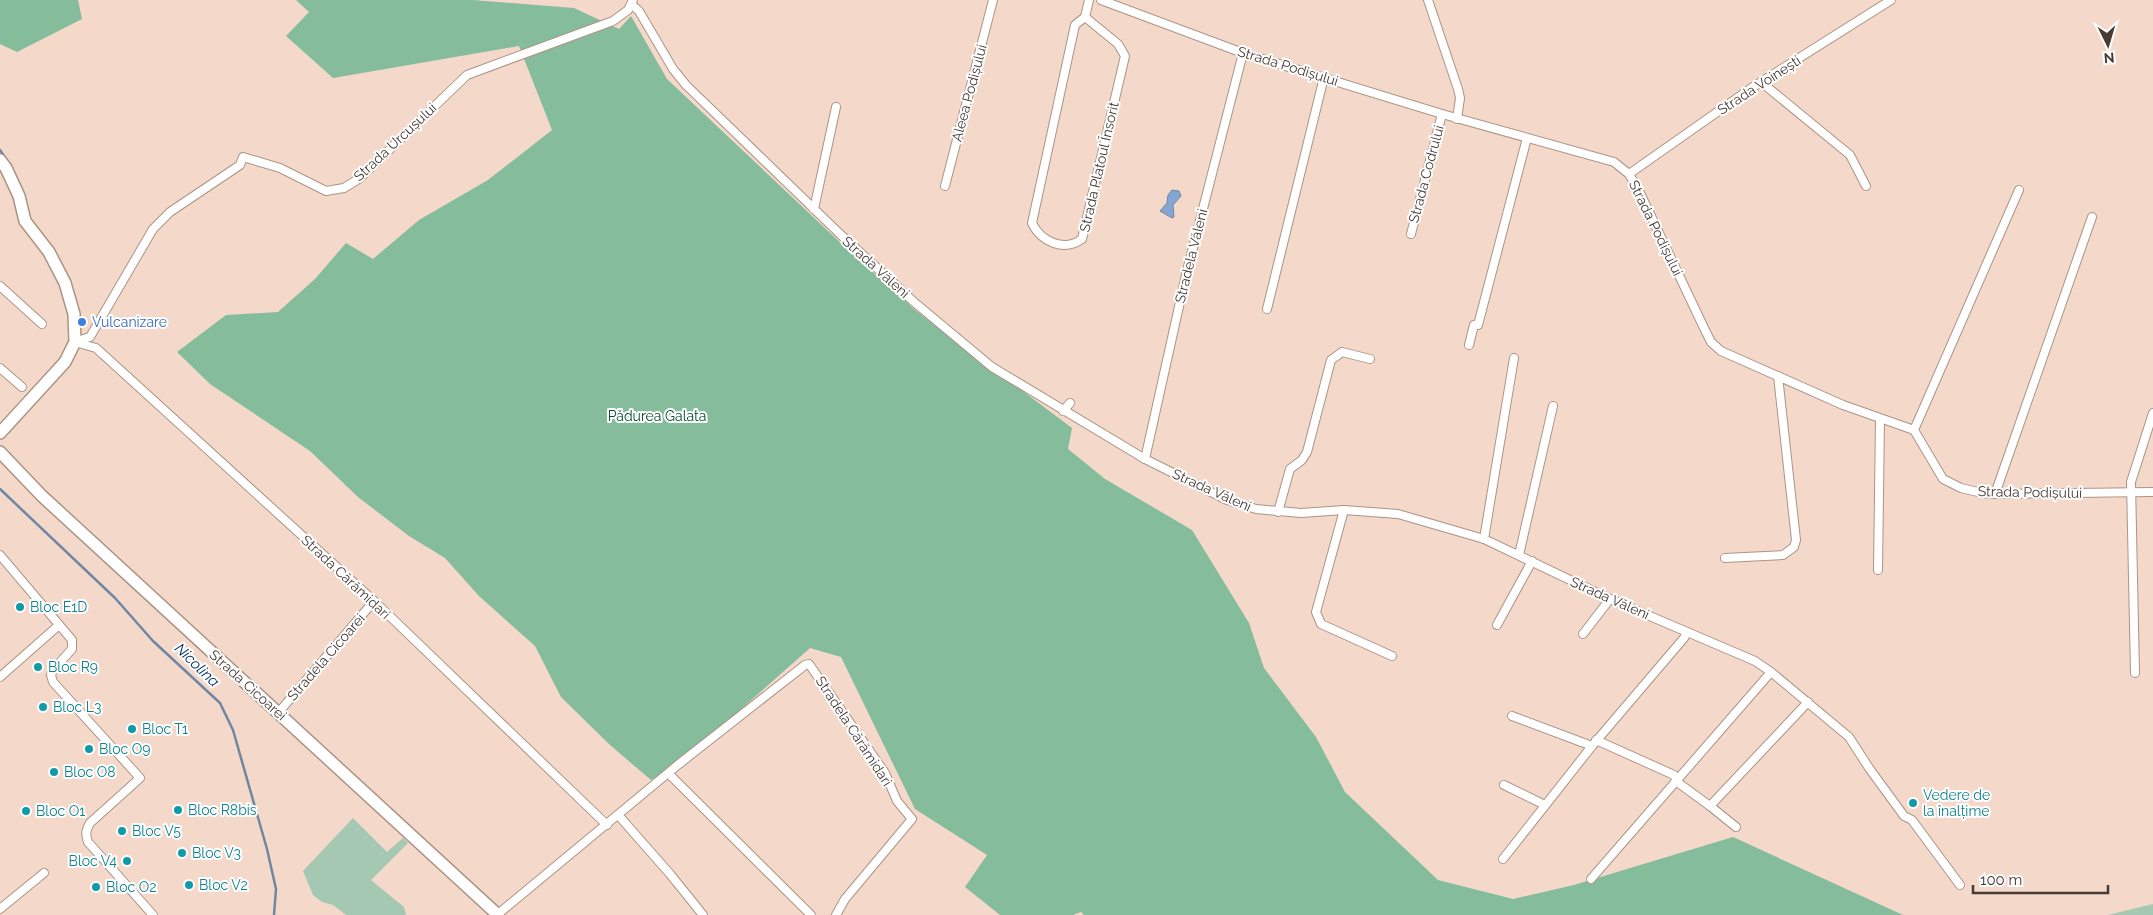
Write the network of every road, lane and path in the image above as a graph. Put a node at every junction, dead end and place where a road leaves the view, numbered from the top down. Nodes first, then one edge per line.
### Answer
1 (993, 0) edge
2 (1089, 0) edge
3 (1101, 0) edge
4 (1428, 0) edge
5 (1891, 0) edge
6 (632, 2) edge
7 (1085, 17) junction
8 (1243, 53) junction
9 (1324, 78) junction
10 (1761, 82) junction
11 (836, 107) dead end
12 (1442, 114) junction
13 (1457, 118) junction
14 (1527, 138) junction
15 (0, 160) edge
16 (1629, 174) junction
17 (945, 186) dead end
18 (1866, 186) dead end
19 (2019, 190) dead end
20 (814, 209) junction
21 (2092, 217) dead end
22 (1411, 234) dead end
23 (0, 286) edge
24 (1267, 309) dead end
25 (42, 324) dead end
26 (75, 342) junction
27 (1469, 345) dead end
28 (1514, 358) dead end
29 (1370, 359) dead end
30 (0, 368) edge
31 (1778, 376) junction
32 (22, 387) dead end
33 (1070, 403) dead end
34 (1553, 406) dead end
35 (1063, 412) junction
36 (2153, 413) edge
37 (1880, 420) junction
38 (1914, 430) junction
39 (0, 433) edge
40 (0, 452) edge
41 (1145, 459) junction
42 (2131, 492) junction
43 (2153, 492) edge
44 (1995, 494) junction
45 (1344, 510) junction
46 (1278, 512) junction
47 (1484, 539) junction
48 (1519, 555) junction
49 (1725, 558) dead end
50 (2, 560) edge
51 (1532, 561) junction
52 (1878, 570) dead end
53 (1610, 599) junction
54 (374, 601) junction
55 (59, 625) junction
56 (1497, 625) dead end
57 (1687, 632) junction
58 (1583, 634) dead end
59 (1392, 656) dead end
60 (1771, 672) junction
61 (2135, 674) dead end
62 (0, 678) edge
63 (1808, 702) junction
64 (278, 713) junction
65 (1512, 716) dead end
66 (1594, 743) junction
67 (669, 774) junction
68 (1676, 779) junction
69 (1504, 785) dead end
70 (1544, 806) junction
71 (1710, 806) junction
72 (619, 816) junction
73 (607, 825) junction
74 (1736, 827) dead end
75 (1503, 859) dead end
76 (44, 872) dead end
77 (1591, 878) dead end
78 (1960, 885) dead end
79 (0, 909) edge
80 (153, 915) edge
81 (498, 915) edge
82 (703, 915) edge
83 (811, 915) edge
84 (836, 915) edge

1 - 17 street, Aleea Podișului
2 - 7 street
3 - 8 street, Strada Podișului
4 - 13 street
5 - 10 street, Strada Voinești
6 - 20 street, Strada Văleni
6 - 26 street, Strada Urcușului
7 - 7 street, Strada Platoul Însorit
8 - 9 street, Strada Podișului
8 - 41 street, Stradela Văleni
9 - 12 street, Strada Podișului
9 - 24 street
10 - 16 street, Strada Voinești
10 - 18 street
11 - 20 street
12 - 13 street, Strada Podișului
12 - 22 street, Strada Codrului
13 - 14 street, Strada Podișului
14 - 16 street, Strada Podișului
14 - 27 street
15 - 26 street
16 - 31 street, Strada Podișului
19 - 38 street
20 - 35 street, Strada Văleni
21 - 44 street
23 - 25 street
26 - 39 street
26 - 54 street, Strada Cărămidari
28 - 47 street
29 - 46 street
30 - 32 street
31 - 37 street, Strada Podișului
31 - 49 street
33 - 35 street
34 - 48 street
35 - 41 street, Strada Văleni
36 - 42 street
37 - 38 street, Strada Podișului
37 - 52 street
38 - 44 street, Strada Podișului
40 - 64 street, Strada Cicoarei
41 - 46 street, Strada Văleni
42 - 43 street, Strada Podișului
42 - 44 street, Strada Podișului
42 - 61 street
45 - 46 street, Strada Văleni
45 - 47 street, Strada Văleni
45 - 59 street
47 - 48 street, Strada Văleni
48 - 51 street, Strada Văleni
50 - 55 street
51 - 53 street, Strada Văleni
51 - 56 street
53 - 57 street, Strada Văleni
53 - 58 street
54 - 64 street, Stradela Cicoarei
54 - 73 street, Strada Cărămidari
55 - 62 street
55 - 80 street
57 - 60 street, Strada Văleni
57 - 66 street
60 - 63 street, Strada Văleni
60 - 68 street
63 - 71 street
63 - 78 street, Strada Văleni
64 - 81 street, Strada Cicoarei
65 - 66 street
66 - 68 street
66 - 70 street
67 - 72 street, Stradela Cărămidari
67 - 83 street
67 - 84 street, Stradela Cărămidari
68 - 71 street
68 - 77 street
69 - 70 street
70 - 75 street
71 - 74 street
72 - 73 street, Stradela Cărămidari
72 - 82 street
73 - 81 street, Stradela Cărămidari
76 - 79 street

